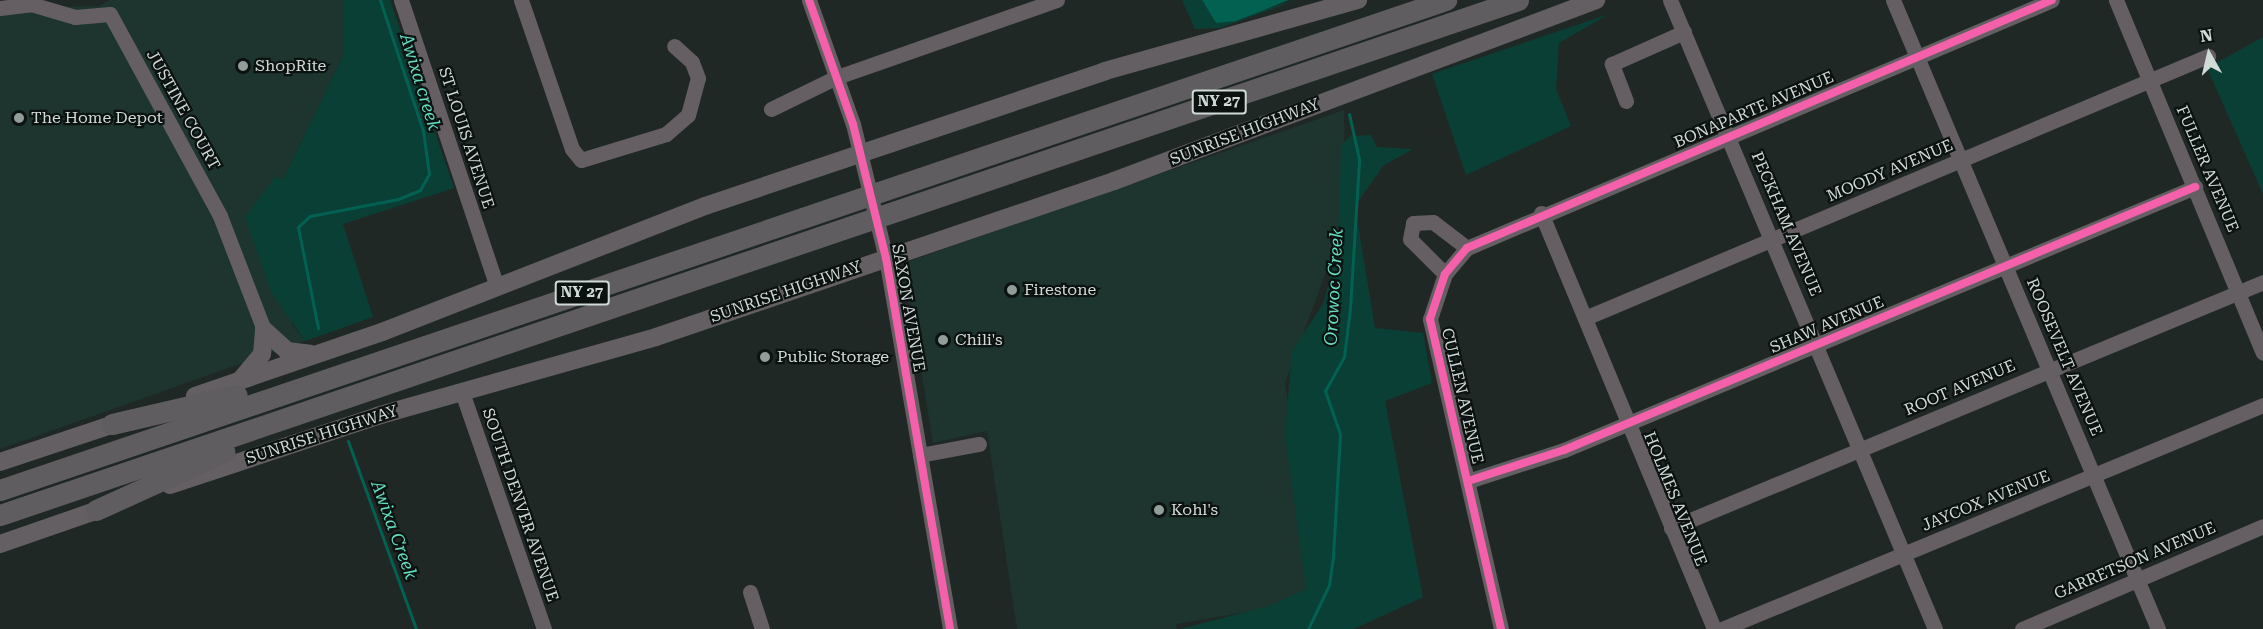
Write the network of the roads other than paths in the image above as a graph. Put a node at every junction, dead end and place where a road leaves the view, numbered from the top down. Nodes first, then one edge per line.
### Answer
1 (401, 0) edge
2 (521, 0) edge
3 (809, 0) edge
4 (1057, 0) edge
5 (1358, 0) edge
6 (1446, 0) edge
7 (1518, 0) edge
8 (1596, 0) edge
9 (1670, 0) edge
10 (1893, 0) edge
11 (2052, 0) edge
12 (2116, 0) edge
13 (0, 8) edge
14 (1684, 32) junction
15 (674, 46) dead end
16 (2208, 56) dead end
17 (1917, 57) junction
18 (837, 77) junction
19 (2151, 80) junction
20 (1626, 101) dead end
21 (771, 109) dead end
22 (1730, 134) junction
23 (861, 153) junction
24 (1962, 160) junction
25 (2195, 187) junction
26 (1541, 213) junction
27 (1774, 239) junction
28 (1467, 248) junction
29 (886, 258) junction
30 (2007, 266) junction
31 (1445, 274) junction
32 (2263, 282) edge
33 (497, 287) junction
34 (2239, 292) junction
35 (1585, 318) junction
36 (264, 330) junction
37 (1816, 343) junction
38 (2263, 353) edge
39 (315, 355) junction
40 (2050, 370) junction
41 (334, 375) junction
42 (239, 381) junction
43 (462, 392) junction
44 (338, 400) junction
45 (2263, 405) edge
46 (1629, 423) junction
47 (112, 424) junction
48 (979, 444) dead end
49 (1860, 450) junction
50 (920, 455) junction
51 (0, 462) edge
52 (2094, 476) junction
53 (1468, 481) junction
54 (0, 490) edge
55 (96, 510) junction
56 (0, 515) edge
57 (2263, 526) edge
58 (1671, 528) junction
59 (0, 544) edge
60 (1904, 554) junction
61 (2137, 580) junction
62 (750, 592) dead end
63 (544, 629) edge
64 (762, 629) edge
65 (950, 629) edge
66 (1501, 629) edge
67 (1714, 629) edge
68 (1722, 629) edge
69 (1935, 629) edge
70 (2022, 629) edge
71 (2158, 629) edge

1 - 33 street, ST LOUIS AVENUE
2 - 15 street
3 - 18 street, SAXON AVENUE
4 - 18 street
5 - 23 main road
6 - 41 highway, NY 27
7 - 44 highway, SUNRISE HIGHWAY / NY 27
8 - 29 main road, SUNRISE HIGHWAY
9 - 14 street, PECKHAM AVENUE
10 - 17 street, ROOSEVELT AVENUE
11 - 17 street, BONAPARTE AVENUE
12 - 19 street, FULLER AVENUE
13 - 36 street, JUSTINE COURT
14 - 20 street
14 - 22 street, PECKHAM AVENUE
16 - 19 street, MOODY AVENUE
17 - 22 street, BONAPARTE AVENUE
17 - 24 street, ROOSEVELT AVENUE
18 - 21 street
18 - 23 street, SAXON AVENUE
19 - 24 street, MOODY AVENUE
19 - 25 street, FULLER AVENUE
22 - 26 street, BONAPARTE AVENUE
22 - 27 street, PECKHAM AVENUE
23 - 29 street, SAXON AVENUE
23 - 33 main road
24 - 27 street, MOODY AVENUE
24 - 30 street, ROOSEVELT AVENUE
25 - 30 street, SHAW AVENUE
25 - 34 street, FULLER AVENUE
26 - 28 street, BONAPARTE AVENUE
26 - 35 street, HOLMES AVENUE
27 - 35 street, MOODY AVENUE
27 - 37 street, PECKHAM AVENUE
28 - 31 street, CULLEN AVENUE
28 - 31 street
29 - 43 main road, SUNRISE HIGHWAY
29 - 50 street, SAXON AVENUE
30 - 37 street, SHAW AVENUE
30 - 40 street, ROOSEVELT AVENUE
31 - 53 street, CULLEN AVENUE
32 - 34 street, ROOT AVENUE
33 - 39 main road
34 - 38 street, FULLER AVENUE
34 - 40 street, ROOT AVENUE
35 - 46 street, HOLMES AVENUE
36 - 39 main road
36 - 42 main road
37 - 46 street, SHAW AVENUE
37 - 49 street, PECKHAM AVENUE
39 - 42 main road
40 - 49 street, ROOT AVENUE
40 - 52 street, ROOSEVELT AVENUE
41 - 47 highway
41 - 54 highway, NY 27
42 - 47 main road
43 - 55 main road, SUNRISE HIGHWAY
43 - 63 street, SOUTH DENVER AVENUE
44 - 55 highway
44 - 56 highway, SUNRISE HIGHWAY / NY 27
45 - 52 street, JAYCOX AVENUE
46 - 53 street, SHAW AVENUE
46 - 58 street, HOLMES AVENUE
47 - 51 main road
48 - 50 street
49 - 58 street, ROOT AVENUE
49 - 60 street, PECKHAM AVENUE
50 - 65 street, SAXON AVENUE
52 - 60 street, JAYCOX AVENUE
52 - 61 street, ROOSEVELT AVENUE
53 - 66 street, CULLEN AVENUE
55 - 59 main road, SUNRISE HIGHWAY
57 - 61 street, GARRETSON AVENUE
58 - 67 street, HOLMES AVENUE
60 - 68 street, JAYCOX AVENUE
60 - 69 street, PECKHAM AVENUE
61 - 70 street, GARRETSON AVENUE
61 - 71 street, ROOSEVELT AVENUE
62 - 64 street

